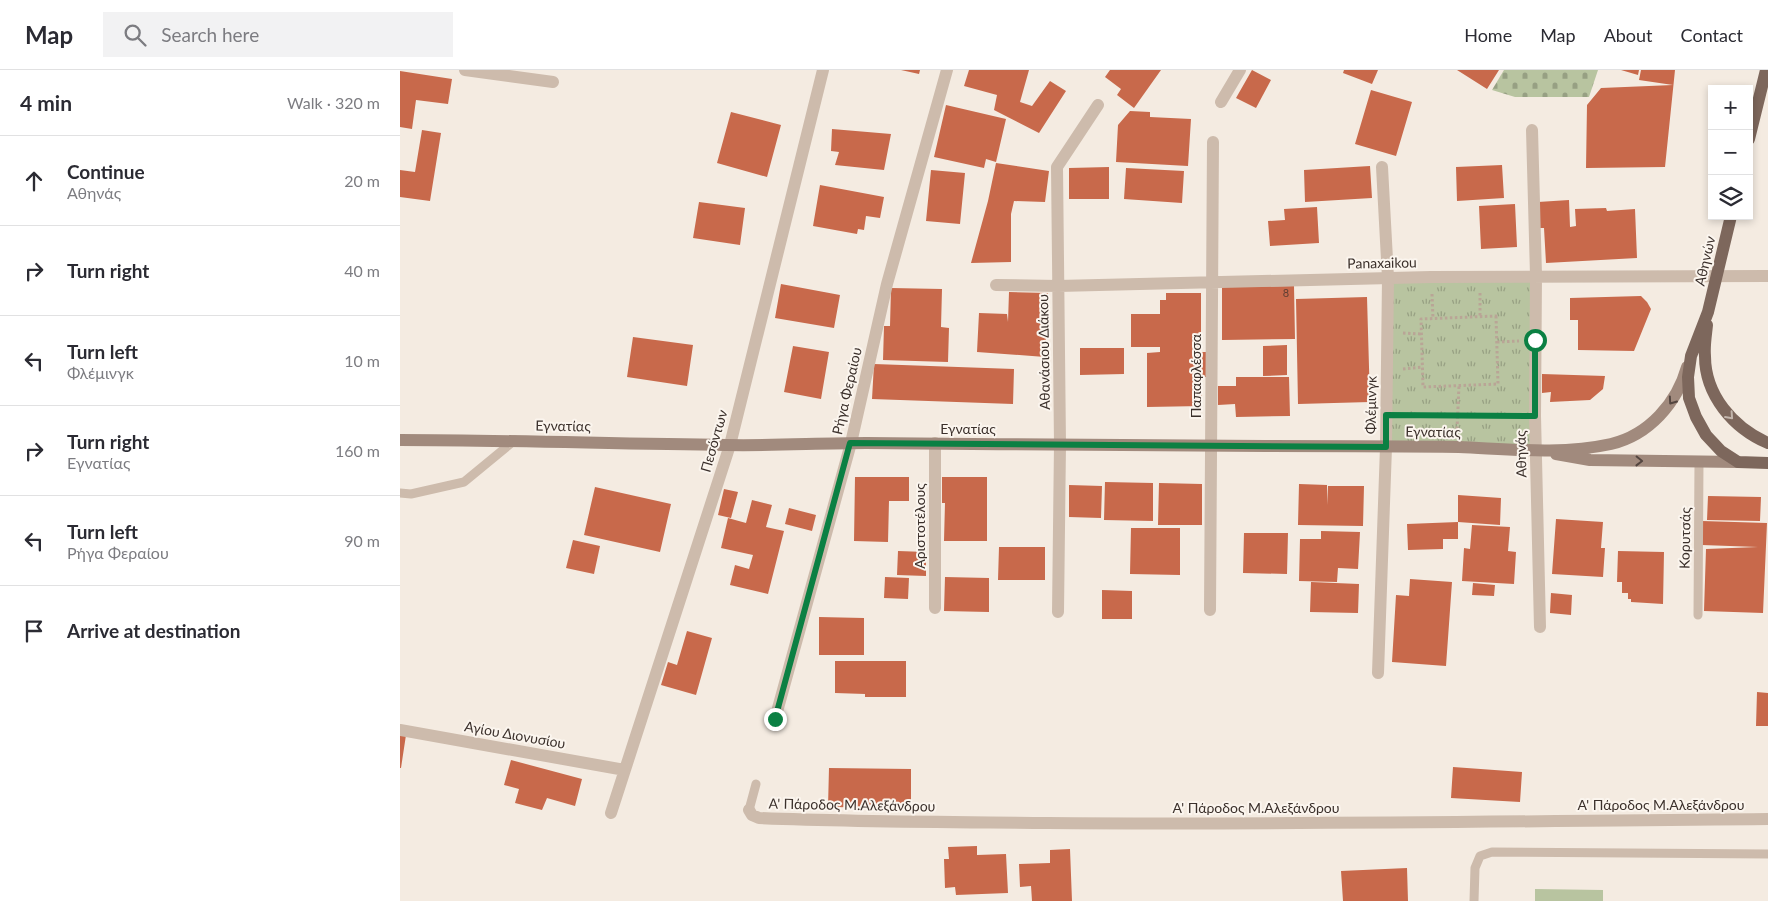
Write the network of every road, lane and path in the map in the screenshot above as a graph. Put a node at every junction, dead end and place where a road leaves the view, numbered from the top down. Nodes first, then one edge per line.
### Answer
1 (465, 70) edge
2 (823, 70) edge
3 (947, 70) edge
4 (1240, 70) edge
5 (1766, 70) edge
6 (553, 82) dead end
7 (1221, 102) dead end
8 (1098, 105) dead end
9 (1532, 130) dead end
10 (1751, 130) edge
11 (1214, 142) dead end
12 (1382, 167) dead end
13 (1730, 220) edge
14 (1717, 275) junction
15 (1479, 276) junction
16 (1536, 276) junction
17 (1768, 276) edge
18 (1431, 277) junction
19 (1388, 278) junction
20 (1212, 282) junction
21 (996, 285) dead end
22 (1058, 286) junction
23 (1708, 312) junction
24 (1480, 317) junction
25 (1432, 319) junction
26 (1690, 356) junction
27 (1459, 386) junction
28 (1386, 415) junction
29 (1457, 416) junction
30 (1535, 416) junction
31 (400, 440) edge
32 (516, 440) junction
33 (850, 443) junction
34 (935, 443) junction
35 (1060, 444) junction
36 (1768, 444) edge
37 (730, 445) junction
38 (1211, 446) junction
39 (1386, 447) junction
40 (1536, 451) junction
41 (1699, 462) junction
42 (1738, 462) junction
43 (1768, 462) edge
44 (400, 493) edge
45 (935, 608) dead end
46 (1210, 610) dead end
47 (1058, 612) dead end
48 (1698, 615) dead end
49 (1540, 627) dead end
50 (1378, 673) dead end
51 (775, 719) dead end
52 (400, 730) edge
53 (625, 770) junction
54 (756, 784) dead end
55 (749, 810) joint
56 (611, 813) dead end
57 (1768, 819) edge
58 (1768, 854) edge
59 (1474, 901) edge

1 - 6 street
2 - 37 street, Πεσόντων
3 - 33 street, Ρήγα Φεραίου
4 - 7 street
5 - 10 main road
8 - 22 street, Αθανάσιου Διάκου
9 - 16 street, Αθηνάς
11 - 20 street, Παπαφλέσσα
12 - 19 street, Φλέμινγκ
13 - 14 main road, Αθηνών
14 - 16 street, Panaxaikou
14 - 17 street, Panaxaikou
14 - 23 main road, Αθηνών
15 - 16 street, Panaxaikou
15 - 18 street, Panaxaikou
15 - 24 path
16 - 30 street, Αθηνάς
18 - 19 street, Panaxaikou
18 - 25 path
19 - 20 street, Panaxaikou
19 - 28 street, Φλέμινγκ
20 - 22 street, Panaxaikou
20 - 38 street, Παπαφλέσσα
21 - 22 street, Panaxaikou
22 - 35 street, Αθανάσιου Διάκου
23 - 26 main road, Αθηνών
23 -> 36 main road, Αθηνών
24 - 25 path
24 - 27 path
25 - 27 path
26 -> 40 main road, Εγνατίας
26 - 42 main road, Αθηνών
27 - 29 path
28 - 29 path
28 - 39 street, Φλέμινγκ
29 - 30 path
30 - 40 street, Αθηνάς
31 - 32 main road, Εγνατίας
32 - 37 main road, Εγνατίας
32 - 44 lane
33 - 34 main road, Εγνατίας
33 - 37 main road, Εγνατίας
33 - 51 street, Ρήγα Φεραίου
34 - 35 main road, Εγνατίας
34 - 45 street, Αριστοτέλους
35 - 38 main road, Εγνατίας
35 - 47 street, Αθανάσιου Διάκου
37 - 53 street, Πεσόντων
38 - 39 main road, Εγνατίας
38 - 46 street, Παπαφλέσσα
39 - 40 main road, Εγνατίας
39 - 50 street, Φλέμινγκ
40 -> 41 main road, Εγνατίας
40 - 49 street, Αθηνάς
41 - 42 main road, Εγνατίας
41 - 48 lane, Κορυτσάς
42 - 43 main road, Εγνατίας
52 - 53 street, Αγίου Διονυσίου
53 - 56 street, Πεσόντων
54 - 55 lane
55 - 57 street, Α' Πάροδος Μ.Αλεξάνδρου
58 - 59 lane

